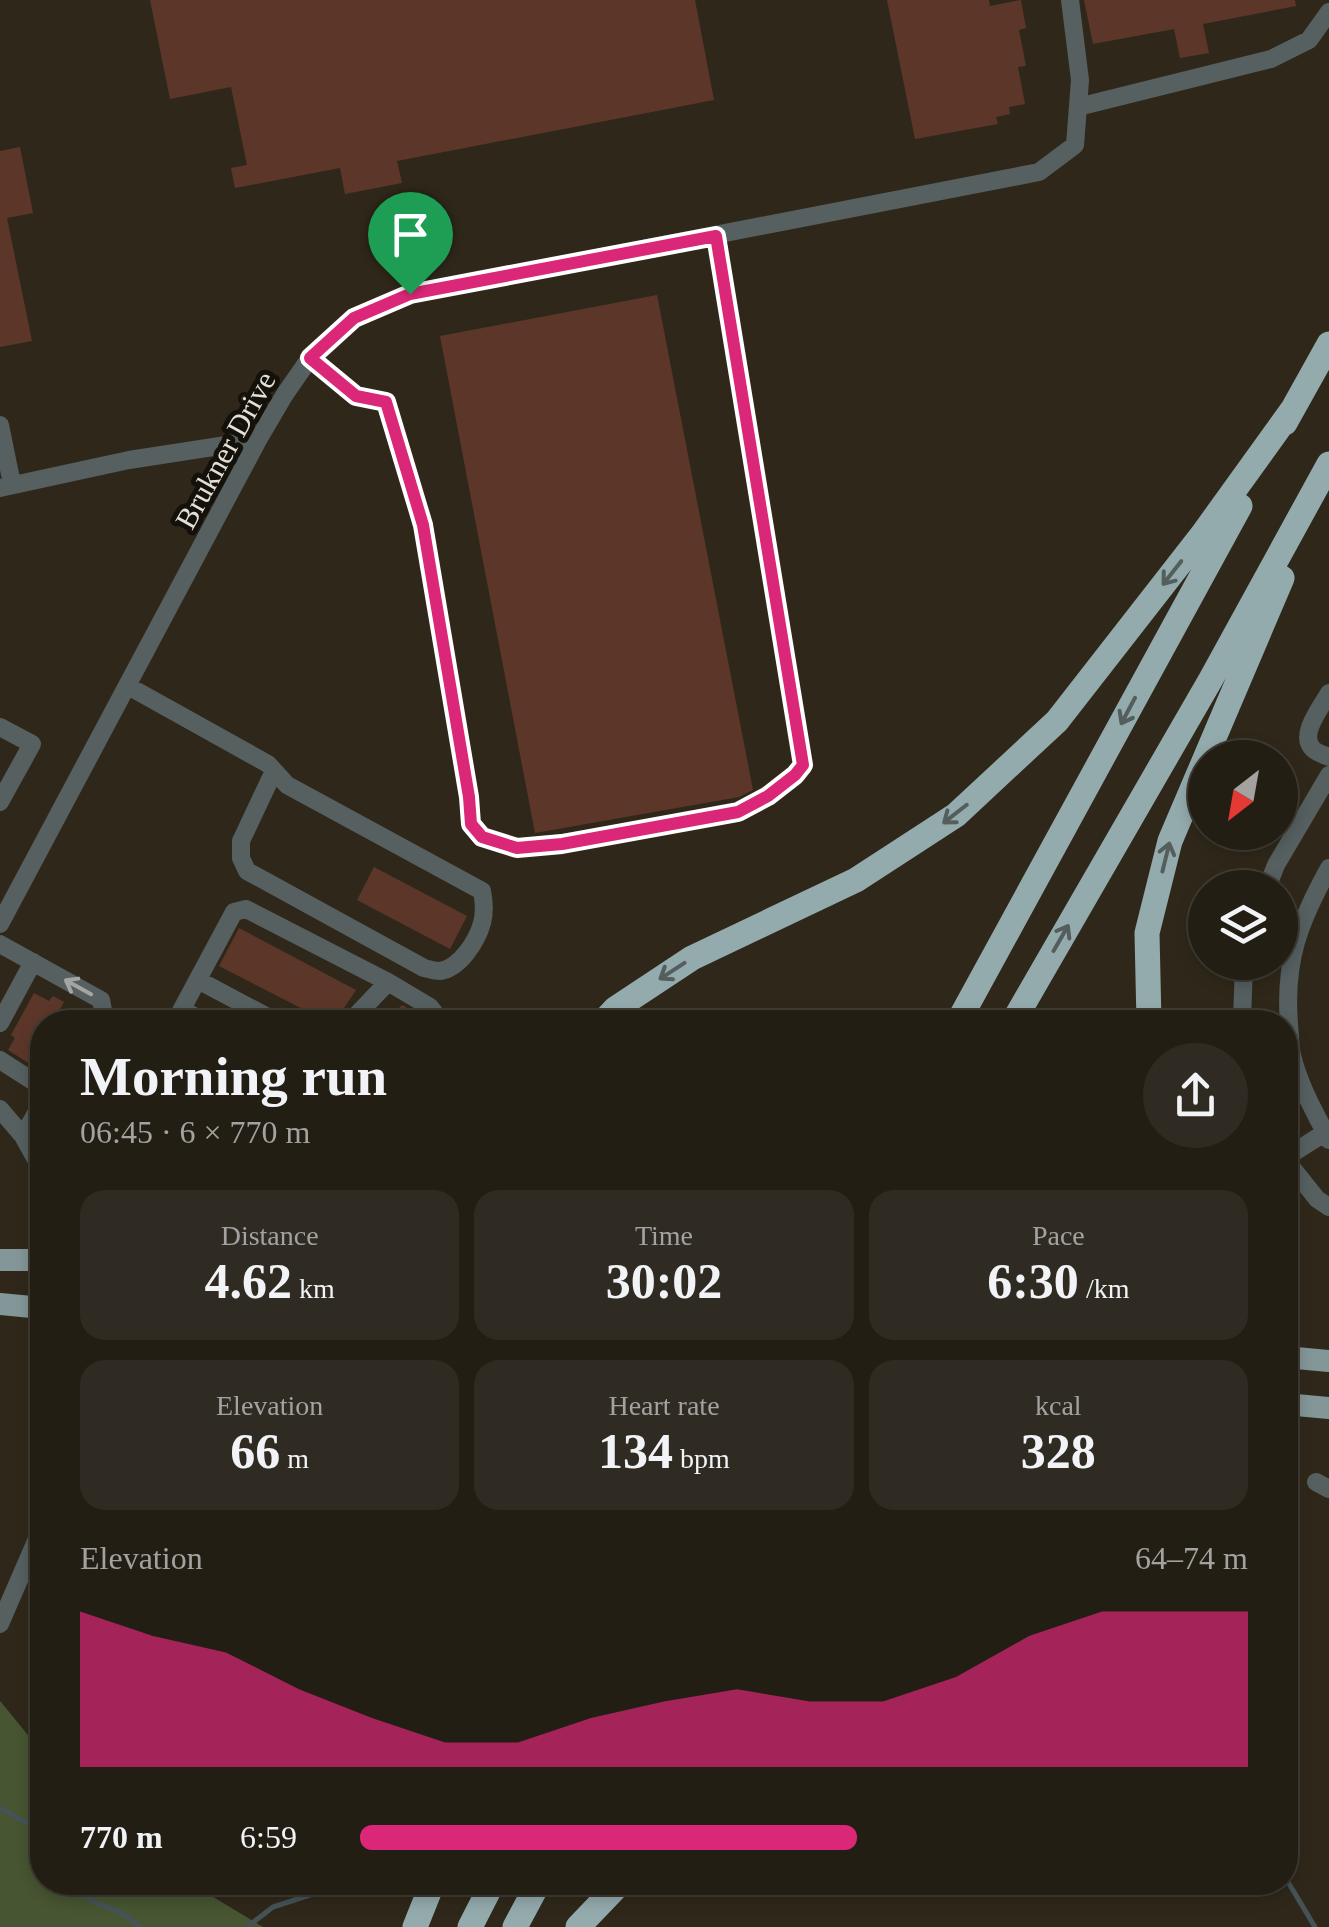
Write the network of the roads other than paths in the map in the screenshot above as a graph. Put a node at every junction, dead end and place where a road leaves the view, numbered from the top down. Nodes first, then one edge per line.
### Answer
1 (1070, 0) edge
2 (1329, 12) edge
3 (1078, 107) junction
4 (716, 236) junction
5 (1329, 344) edge
6 (310, 358) junction
7 (1292, 410) junction
8 (0, 424) edge
9 (258, 440) junction
10 (1329, 467) edge
11 (6, 486) edge
12 (128, 686) junction
13 (1329, 693) edge
14 (0, 727) edge
15 (1329, 757) edge
16 (274, 771) junction
17 (1329, 775) edge
18 (0, 802) edge
19 (1329, 868) edge
20 (1274, 870) edge
21 (7, 893) edge
22 (0, 924) edge
23 (0, 944) edge
24 (33, 962) junction
25 (198, 980) junction
26 (1243, 980) edge
27 (388, 982) junction
28 (102, 1010) edge
29 (181, 1010) edge
30 (255, 1010) edge
31 (361, 1010) edge
32 (432, 1010) edge
33 (614, 1010) edge
34 (965, 1010) edge
35 (1020, 1010) edge
36 (1149, 1010) edge
37 (1242, 1010) edge
38 (1287, 1010) edge
39 (0, 1022) edge
40 (0, 1060) edge
41 (1298, 1073) edge
42 (30, 1079) edge
43 (0, 1109) edge
44 (30, 1122) edge
45 (1328, 1134) edge
46 (22, 1136) junction
47 (30, 1150) edge
48 (1298, 1151) edge
49 (1298, 1175) edge
50 (1329, 1207) edge
51 (0, 1260) edge
52 (30, 1260) edge
53 (0, 1304) edge
54 (30, 1307) edge
55 (1298, 1357) edge
56 (1329, 1360) edge
57 (1298, 1405) edge
58 (1329, 1408) edge
59 (30, 1551) edge
60 (6, 1597) edge
61 (0, 1624) edge
62 (427, 1895) edge
63 (487, 1895) edge
64 (533, 1895) edge
65 (608, 1895) edge
66 (415, 1927) edge
67 (470, 1927) edge
68 (515, 1927) edge
69 (578, 1927) edge

1 - 3 street
2 - 3 street
3 - 4 street, Brukner Drive
4 - 6 street, Brukner Drive
4 - 6 street
5 - 7 highway
6 - 9 street, Brukner Drive
7 -> 33 highway
7 -> 34 highway
8 - 11 street
9 - 11 street
9 - 12 street, Brukner Drive
35 -> 10 highway
36 -> 10 highway
12 - 16 street
12 - 21 street, Brukner Drive
13 - 15 street
14 - 18 street
16 - 16 street
17 - 20 street
19 - 38 street
21 - 22 street, Brukner Drive
23 - 24 street
28 -> 24 street
24 - 39 street
25 - 27 street
25 - 29 street
25 - 30 street
26 - 37 street
27 - 31 street
27 - 32 street
40 - 42 street
41 - 45 street
43 - 46 street
44 - 46 street
45 - 48 street
46 - 47 street
49 - 50 street
51 - 52 main road
53 - 54 main road
55 - 56 main road
57 - 58 main road
59 - 60 street
60 - 61 street
62 - 66 highway
63 - 67 highway
64 - 68 highway
65 - 69 highway

